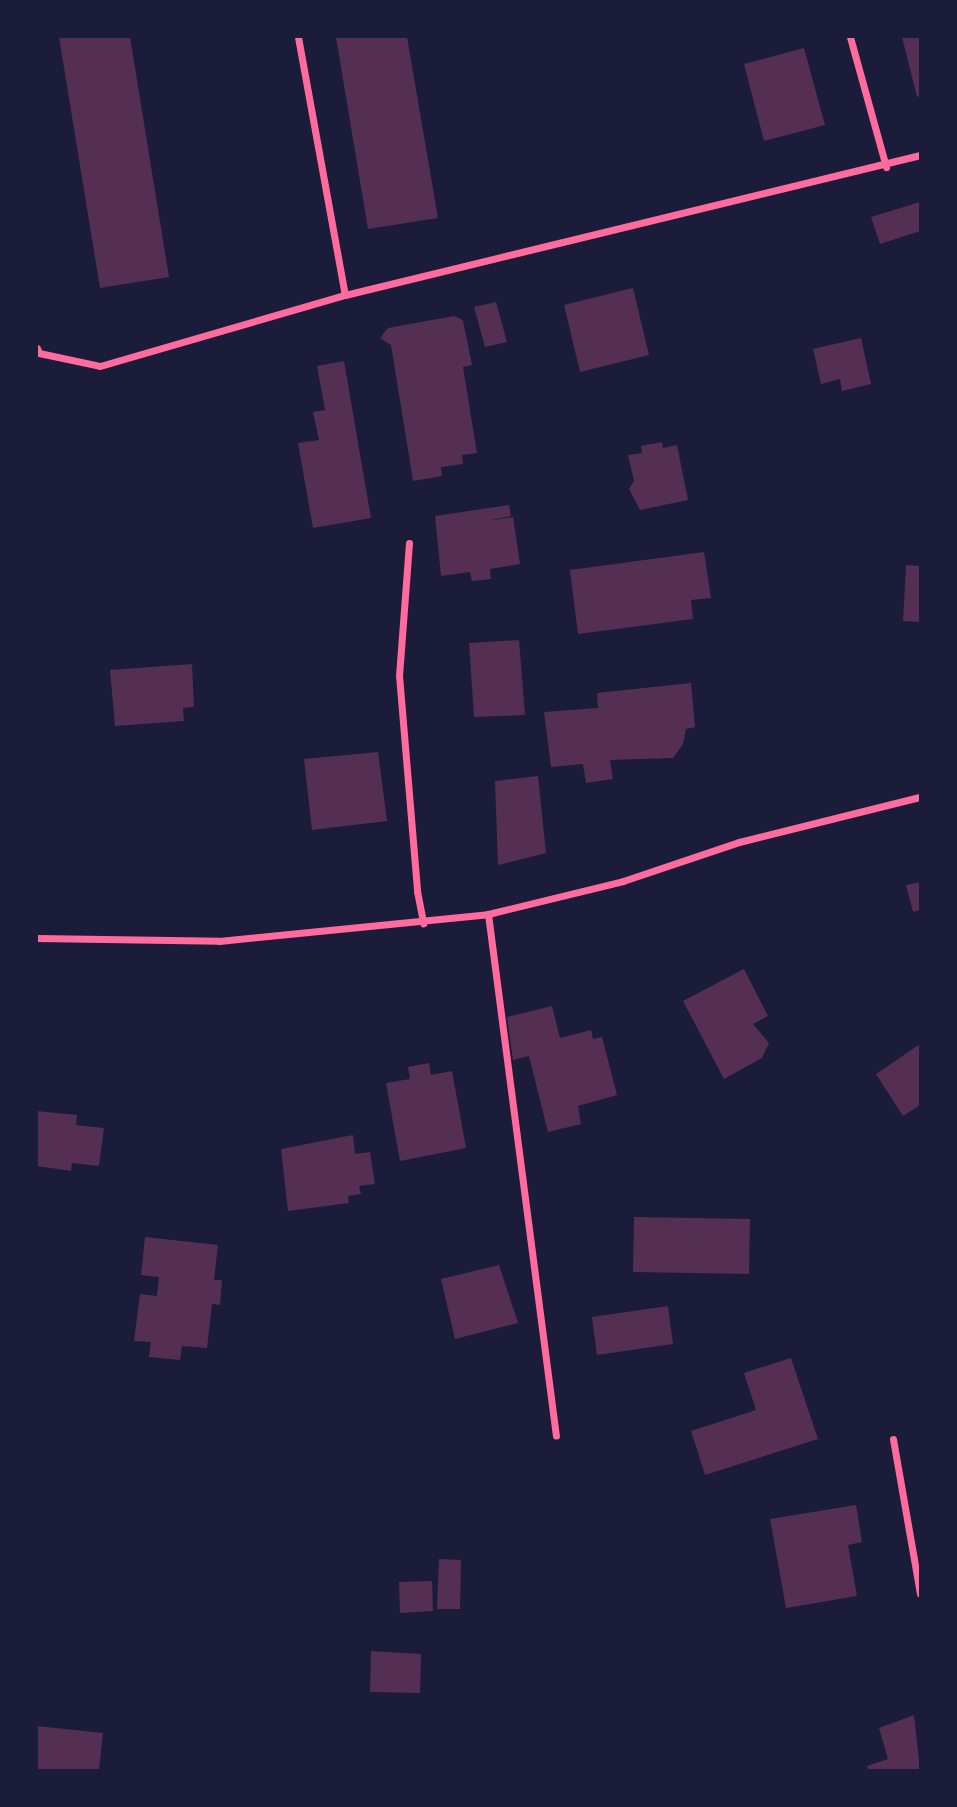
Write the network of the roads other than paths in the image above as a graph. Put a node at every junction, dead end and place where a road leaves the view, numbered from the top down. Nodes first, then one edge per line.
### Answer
1 (298, 37) edge
2 (850, 37) edge
3 (920, 155) edge
4 (886, 167) junction
5 (345, 295) junction
6 (37, 348) edge
7 (409, 544) dead end
8 (920, 797) edge
9 (488, 914) junction
10 (424, 923) junction
11 (37, 938) edge
12 (556, 1436) dead end
13 (893, 1439) dead end
14 (920, 1594) edge

1 - 5 street
2 - 4 street
3 - 4 street
4 - 5 street
5 - 6 street
7 - 10 street
8 - 9 street
9 - 10 street
9 - 12 street
10 - 11 street
13 - 14 street

